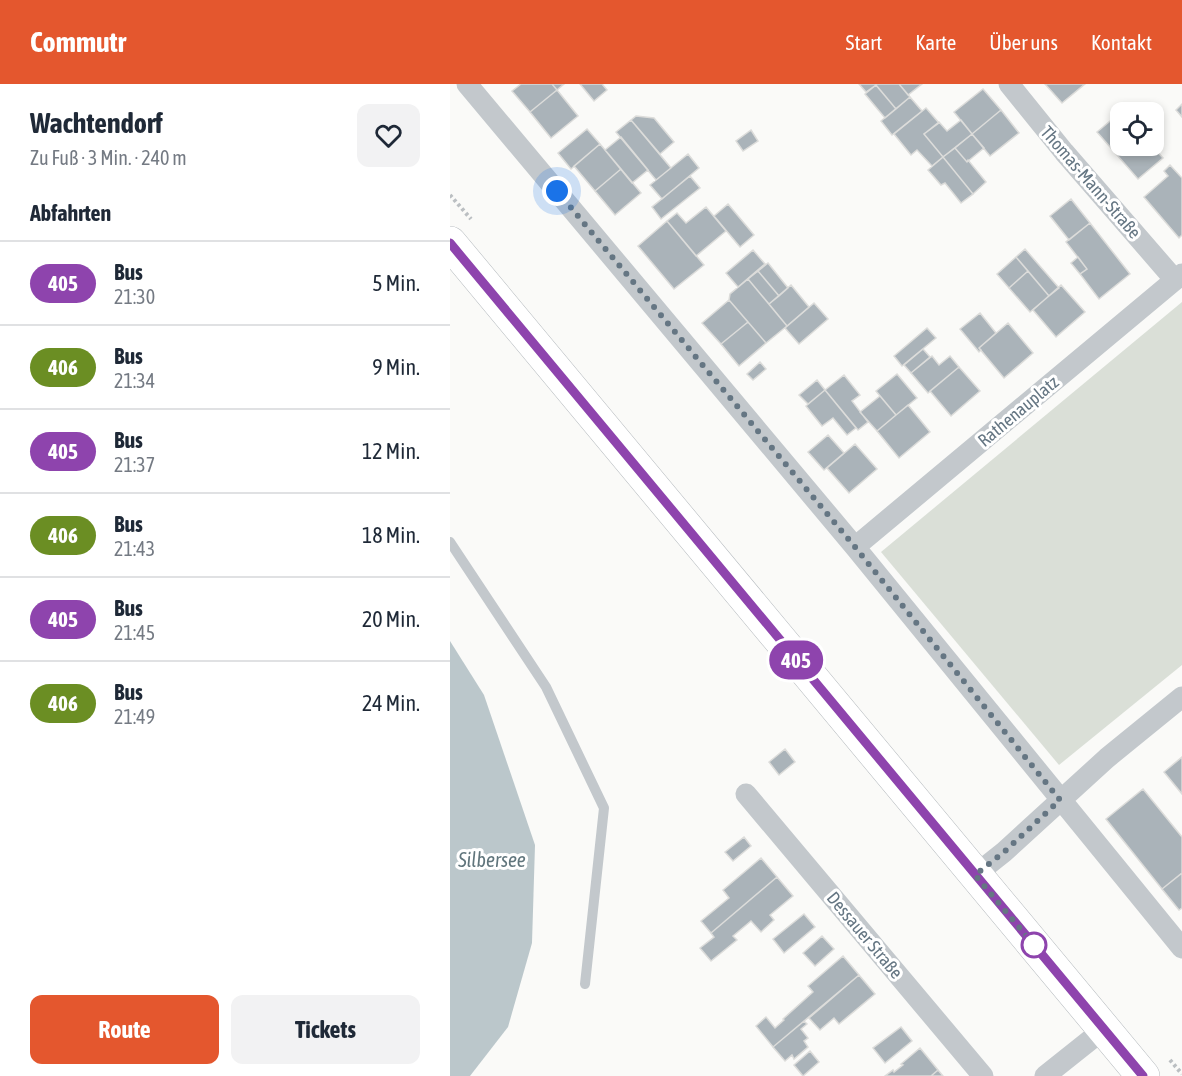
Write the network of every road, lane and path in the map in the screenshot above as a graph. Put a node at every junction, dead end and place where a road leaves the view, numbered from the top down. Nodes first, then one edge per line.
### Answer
1 (467, 84) edge
2 (1009, 84) edge
3 (450, 243) edge
4 (1179, 277) edge
5 (450, 542) edge
6 (855, 547) junction
7 (1182, 697) edge
8 (747, 794) dead end
9 (1060, 800) junction
10 (975, 875) junction
11 (1182, 948) edge
12 (585, 984) dead end
13 (1104, 1029) junction
14 (983, 1076) edge
15 (1045, 1076) edge
16 (1143, 1076) edge

1 - 6 street
2 - 4 street, Thomas-Mann-Straße
3 - 10 main road
4 - 6 street, Rathenauplatz
5 - 12 lane
6 - 9 street
7 - 9 street
8 - 14 street, Dessauer Straße
9 - 10 street
9 - 11 street
10 - 13 main road
13 - 15 street
13 - 16 main road

